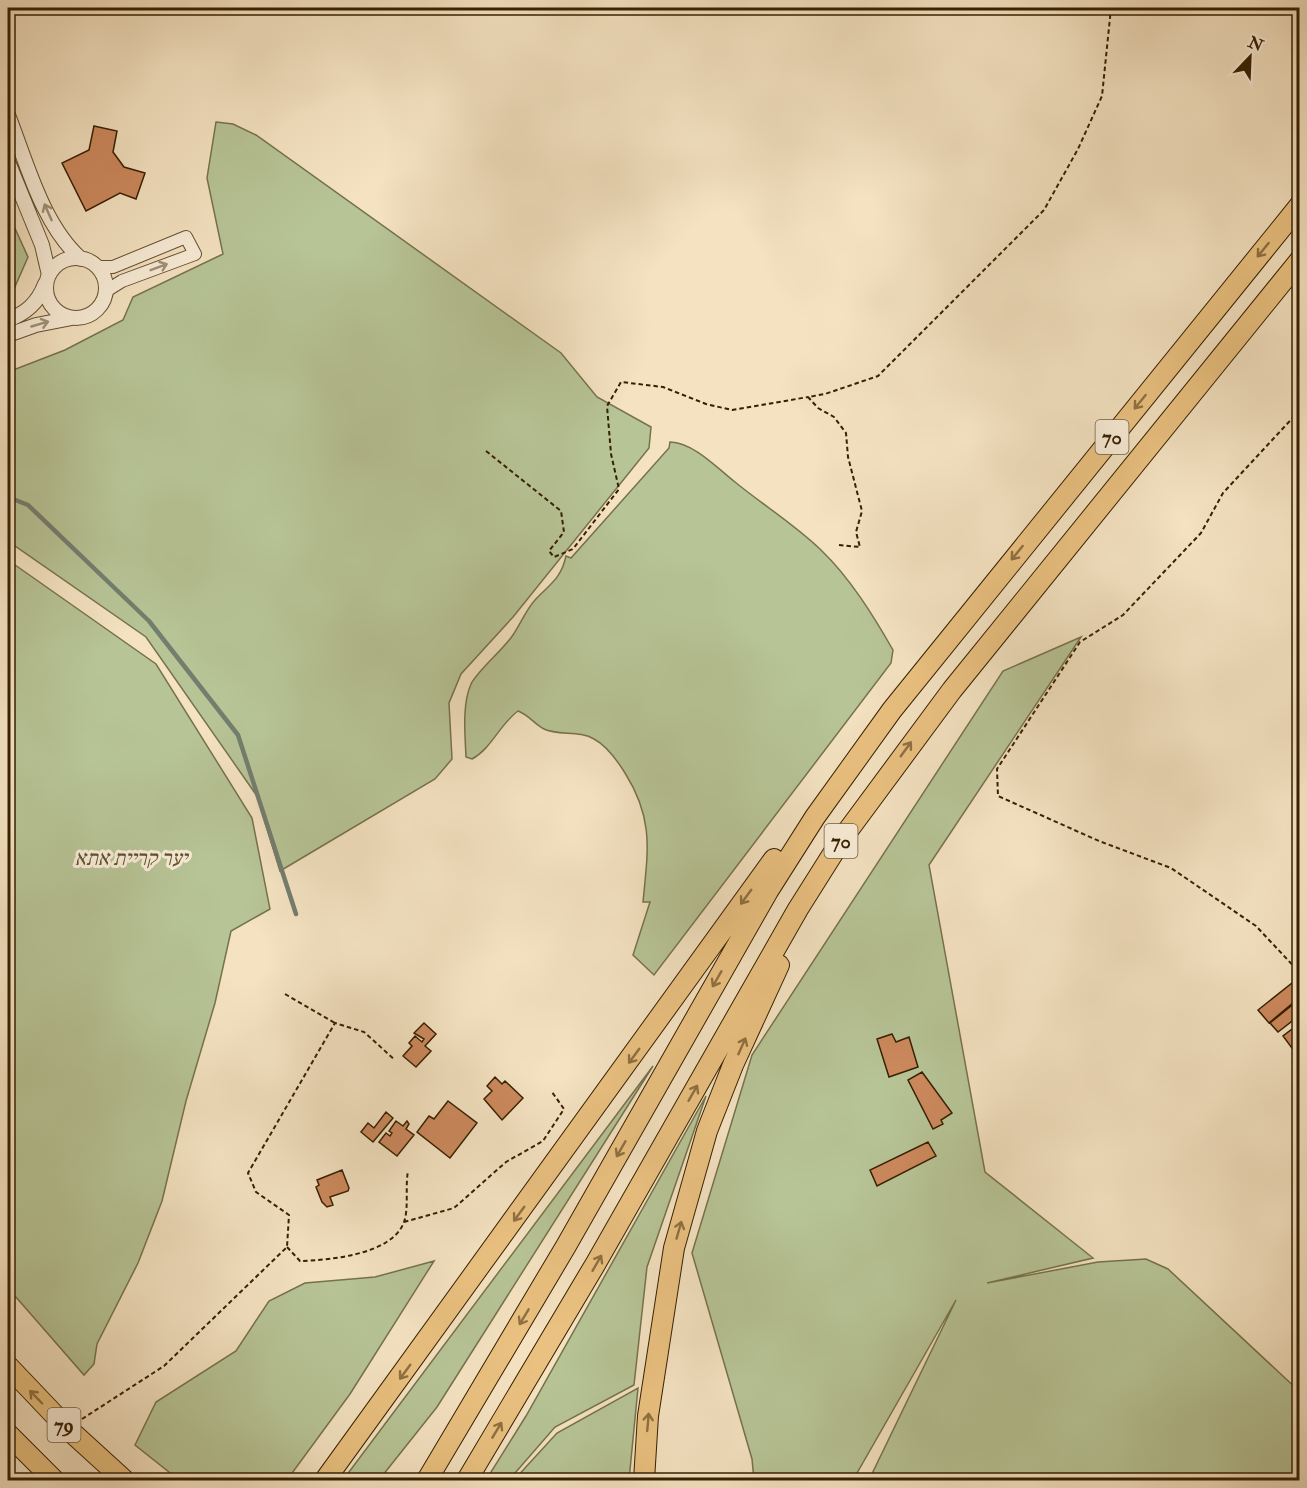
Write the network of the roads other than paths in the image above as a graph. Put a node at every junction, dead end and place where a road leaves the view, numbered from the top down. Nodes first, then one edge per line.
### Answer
1 (8, 115) edge
2 (8, 162) edge
3 (11, 179) edge
4 (1299, 205) edge
5 (81, 259) junction
6 (1299, 260) edge
7 (98, 267) junction
8 (48, 278) junction
9 (106, 291) junction
10 (73, 318) junction
11 (8, 320) edge
12 (8, 334) edge
13 (924, 669) junction
14 (879, 785) junction
15 (8, 1366) edge
16 (8, 1434) edge
17 (54, 1480) edge
18 (124, 1480) edge
19 (326, 1480) edge
20 (427, 1480) edge
21 (467, 1480) edge
22 (644, 1480) edge

5 -> 1 street
2 - 3 street
3 - 8 street
4 -> 13 highway, 70
5 - 7 street
5 - 8 street
14 -> 6 highway, 70
7 - 9 street
9 -> 7 street
8 - 10 street
8 - 11 street
9 - 10 street
12 -> 10 street
13 -> 19 highway
13 -> 20 highway, 70
21 -> 14 highway, 70
22 -> 14 highway
18 -> 15 highway, 79
16 - 17 highway, 79

